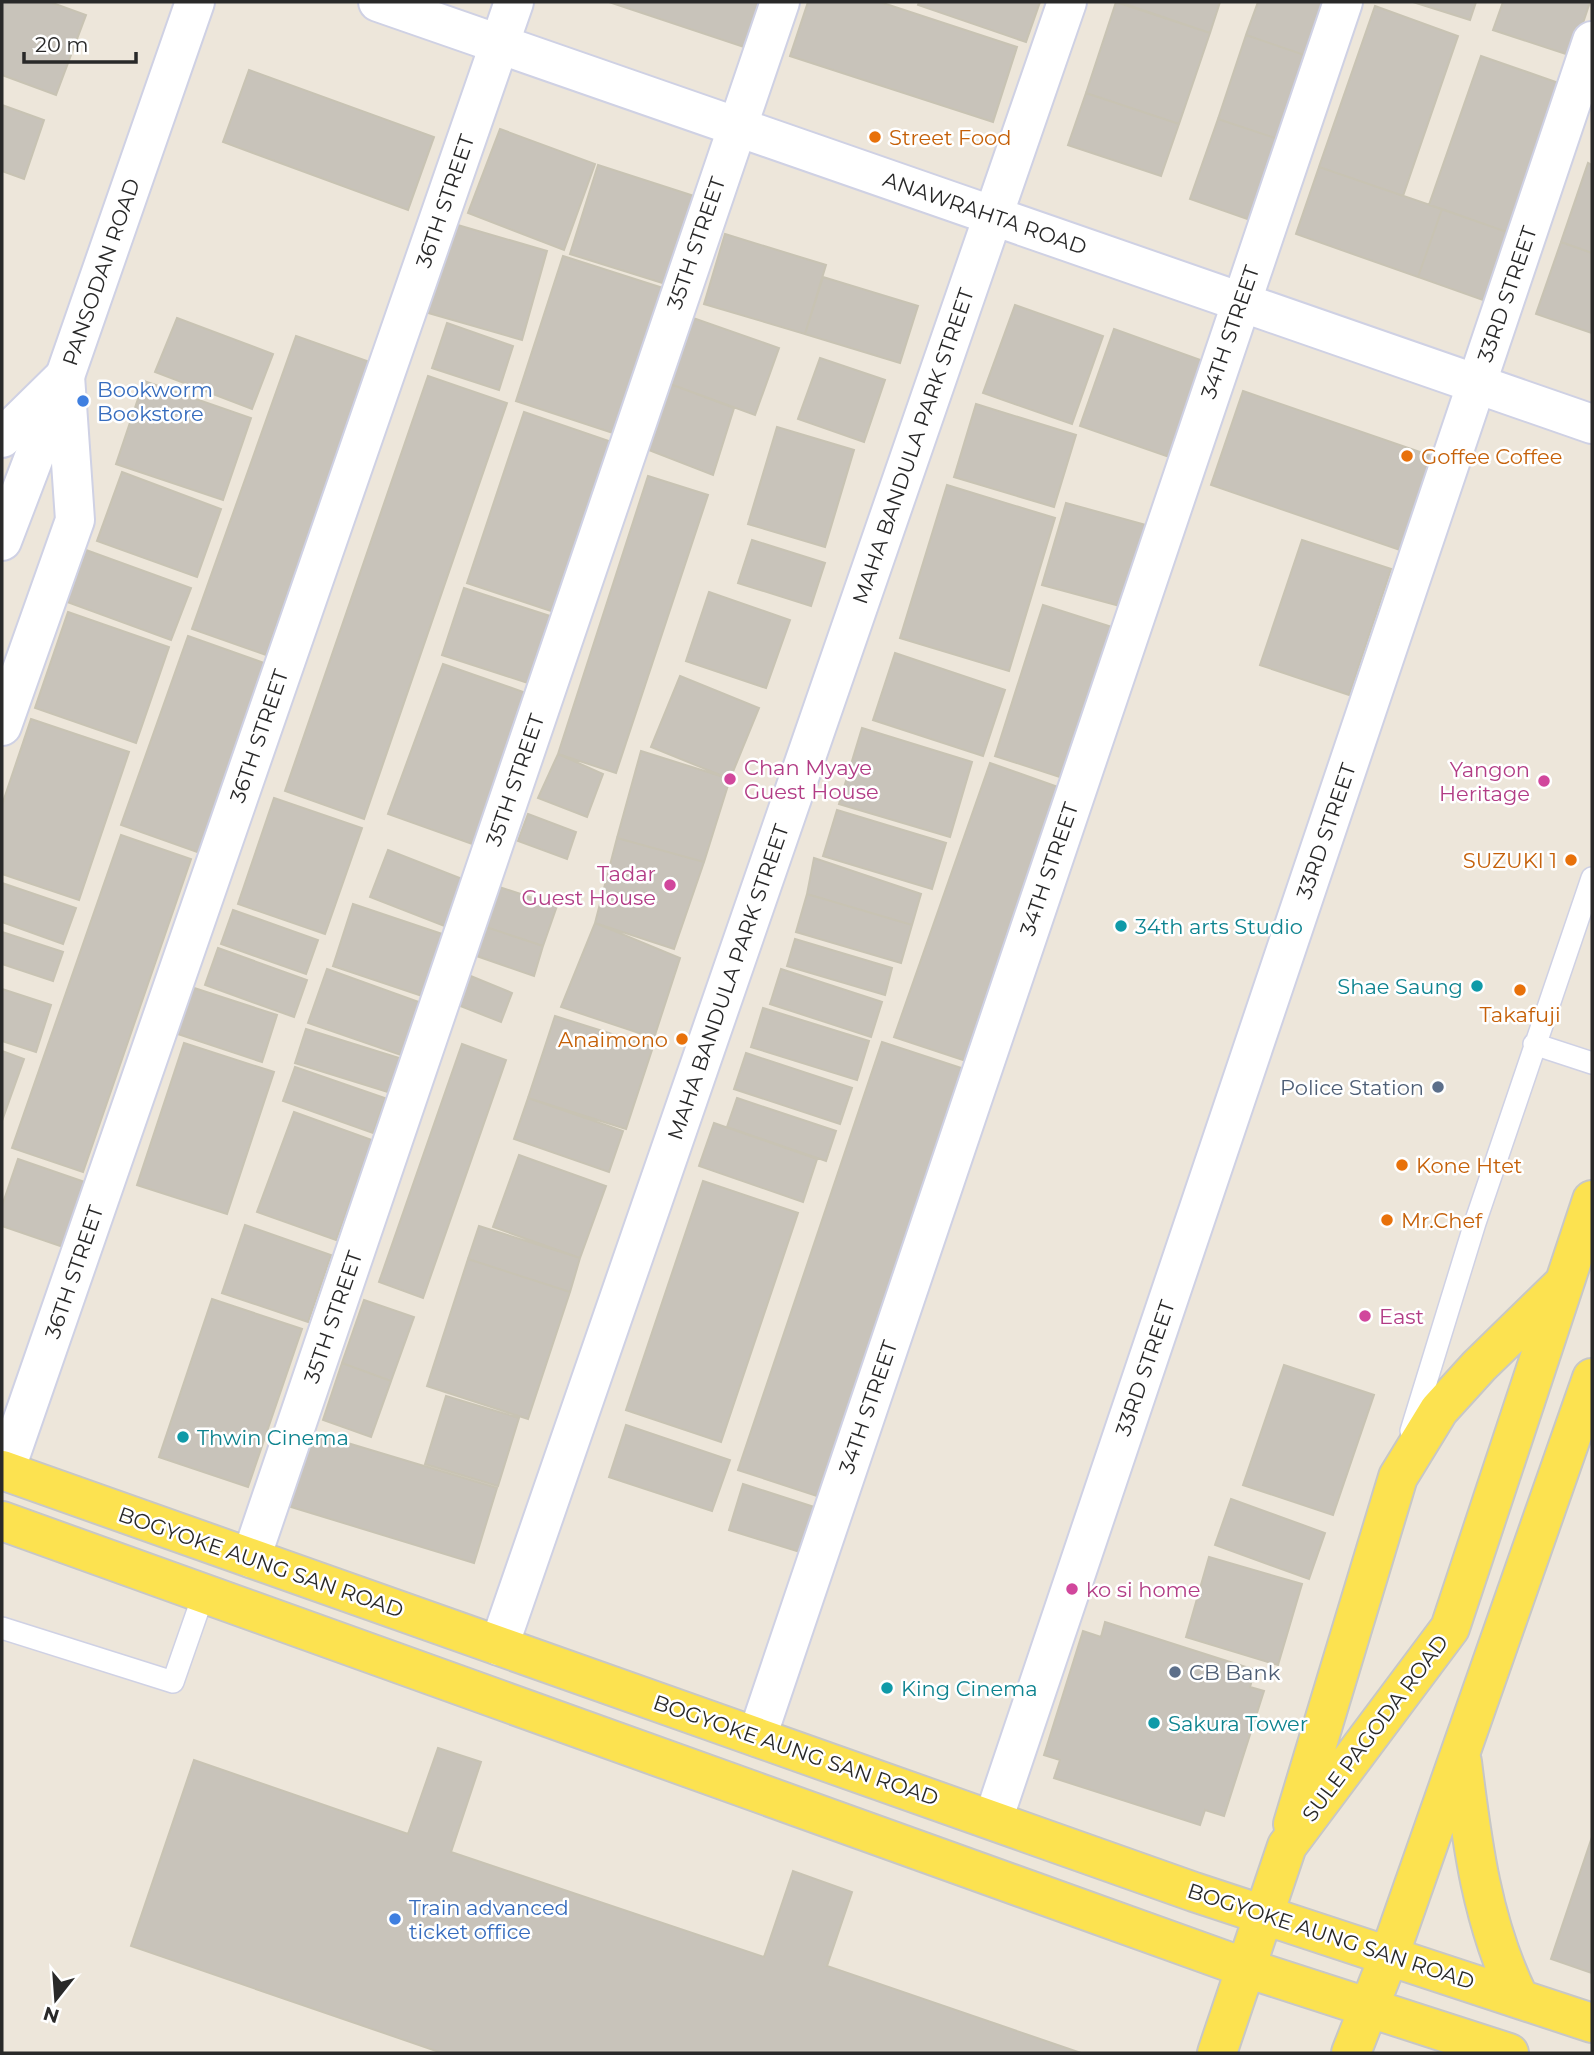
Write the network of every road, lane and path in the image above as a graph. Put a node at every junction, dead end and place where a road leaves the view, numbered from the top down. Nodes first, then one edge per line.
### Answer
1 (195, 2) edge
2 (378, 2) edge
3 (514, 2) edge
4 (780, 2) edge
5 (1067, 2) edge
6 (1343, 2) edge
7 (1592, 41) edge
8 (499, 44) junction
9 (736, 126) junction
10 (993, 215) junction
11 (1240, 301) junction
12 (65, 376) junction
13 (1477, 383) junction
14 (1592, 424) edge
15 (2, 438) edge
16 (2, 541) edge
17 (2, 726) edge
18 (1592, 878) edge
19 (1534, 1044) junction
20 (1592, 1063) edge
21 (1592, 1200) edge
22 (1565, 1281) junction
23 (1589, 1395) edge
24 (3, 1471) edge
25 (1398, 1477) junction
26 (2, 1521) edge
27 (251, 1558) junction
28 (204, 1593) junction
29 (2, 1628) edge
30 (499, 1646) junction
31 (1323, 1729) junction
32 (757, 1737) junction
33 (1461, 1752) junction
34 (993, 1820) junction
35 (1287, 1846) junction
36 (1194, 1892) junction
37 (1264, 1913) junction
38 (1389, 1956) junction
39 (1246, 1968) junction
40 (1519, 1998) junction
41 (1367, 2010) junction
42 (1592, 2023) edge
43 (1217, 2053) edge
44 (1351, 2053) edge
45 (1509, 2053) edge

1 - 12 street, PANSODAN ROAD
2 - 8 street, ANAWRAHTA ROAD
3 - 8 street, 36TH STREET
4 - 9 street, 35TH STREET
5 - 10 street, MAHA BANDULA PARK STREET
6 - 11 street, 34TH STREET
7 - 13 street, 33RD STREET
8 - 9 street, ANAWRAHTA ROAD
8 - 24 street, 36TH STREET
9 - 10 street, ANAWRAHTA ROAD
9 - 27 street, 35TH STREET
10 - 11 street, ANAWRAHTA ROAD
10 - 30 street, MAHA BANDULA PARK STREET
11 - 13 street, ANAWRAHTA ROAD
11 - 32 street, 34TH STREET
12 - 15 street
12 - 16 street, PANSODAN ROAD
12 - 17 street
13 - 14 street, ANAWRAHTA ROAD
13 - 34 street, 33RD STREET
18 - 19 lane
19 - 20 lane
19 - 25 lane
21 - 22 main road, SULE PAGODA ROAD
22 - 25 main road
22 - 35 main road, SULE PAGODA ROAD
23 - 33 main road
24 - 27 main road, BOGYOKE AUNG SAN ROAD
25 - 31 main road
26 - 28 main road
27 - 30 main road, BOGYOKE AUNG SAN ROAD
28 - 29 lane
28 - 39 main road
30 - 32 main road, BOGYOKE AUNG SAN ROAD
31 - 35 main road
31 - 36 main road
32 - 34 main road, BOGYOKE AUNG SAN ROAD
33 - 38 main road
33 - 40 main road
34 - 36 main road, BOGYOKE AUNG SAN ROAD
35 - 37 main road, SULE PAGODA ROAD
36 - 37 main road, BOGYOKE AUNG SAN ROAD
37 - 38 main road, BOGYOKE AUNG SAN ROAD
37 - 39 main road, SULE PAGODA ROAD
38 - 40 main road, BOGYOKE AUNG SAN ROAD
38 - 41 main road
39 - 41 main road
39 - 43 main road, SULE PAGODA ROAD
40 - 42 main road, BOGYOKE AUNG SAN ROAD
41 - 44 main road
41 - 45 main road

